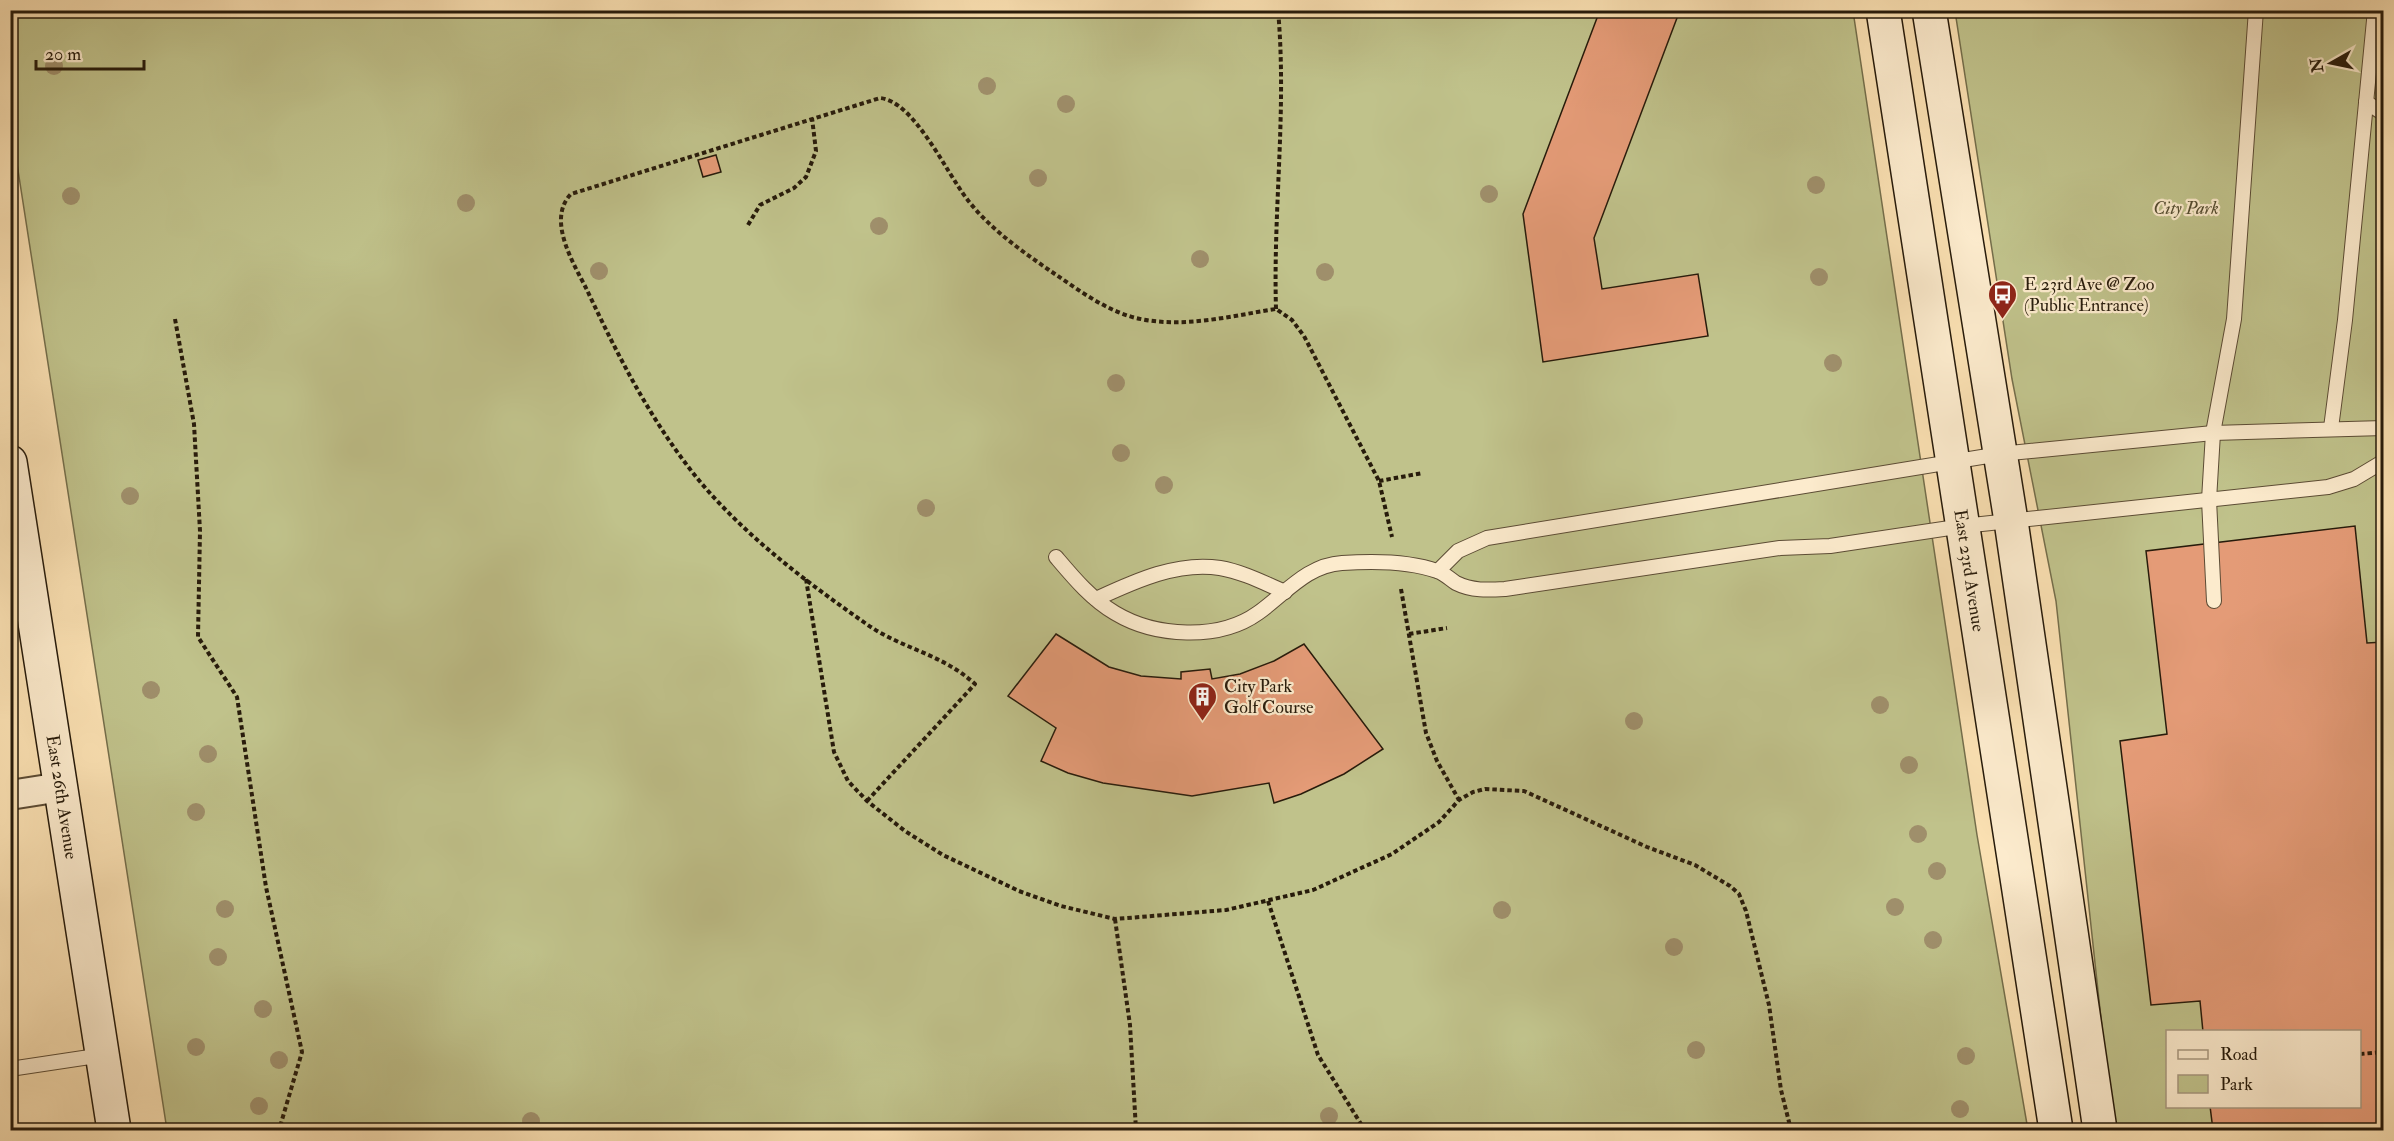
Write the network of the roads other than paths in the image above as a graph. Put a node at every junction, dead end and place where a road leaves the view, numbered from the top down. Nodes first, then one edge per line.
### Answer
1 (1883, 10) edge
2 (1929, 10) edge
3 (2256, 10) edge
4 (2375, 10) edge
5 (2366, 102) junction
6 (2384, 114) edge
7 (2331, 428) junction
8 (2384, 428) edge
9 (2213, 433) junction
10 (2000, 454) junction
11 (2384, 461) edge
12 (10, 462) edge
13 (1953, 462) junction
14 (2209, 500) junction
15 (2011, 521) junction
16 (1963, 525) junction
17 (1056, 556) dead end
18 (1438, 571) junction
19 (1285, 592) junction
20 (1096, 599) junction
21 (2214, 601) dead end
22 (61, 787) junction
23 (10, 795) edge
24 (103, 1055) junction
25 (10, 1070) edge
26 (114, 1131) edge
27 (2056, 1131) edge
28 (2100, 1131) edge

1 - 13 main road, East 23rd Avenue
2 - 10 main road
3 - 9 lane
4 - 5 lane
5 - 6 lane
5 - 7 lane
7 - 8 lane
7 - 9 lane
9 - 10 lane
9 - 14 lane
10 - 13 lane
10 - 15 main road
11 - 14 lane
12 - 22 main road, East 26th Avenue
13 - 16 main road, East 23rd Avenue
13 - 18 lane
14 - 15 lane
14 - 21 lane
15 - 16 lane
15 - 28 main road
16 - 18 lane
16 - 27 main road, East 23rd Avenue
17 - 20 lane
18 - 19 lane
19 - 20 lane
19 - 20 lane
22 - 23 street
22 - 24 main road, East 26th Avenue
24 - 25 lane
24 - 26 main road, East 26th Avenue

